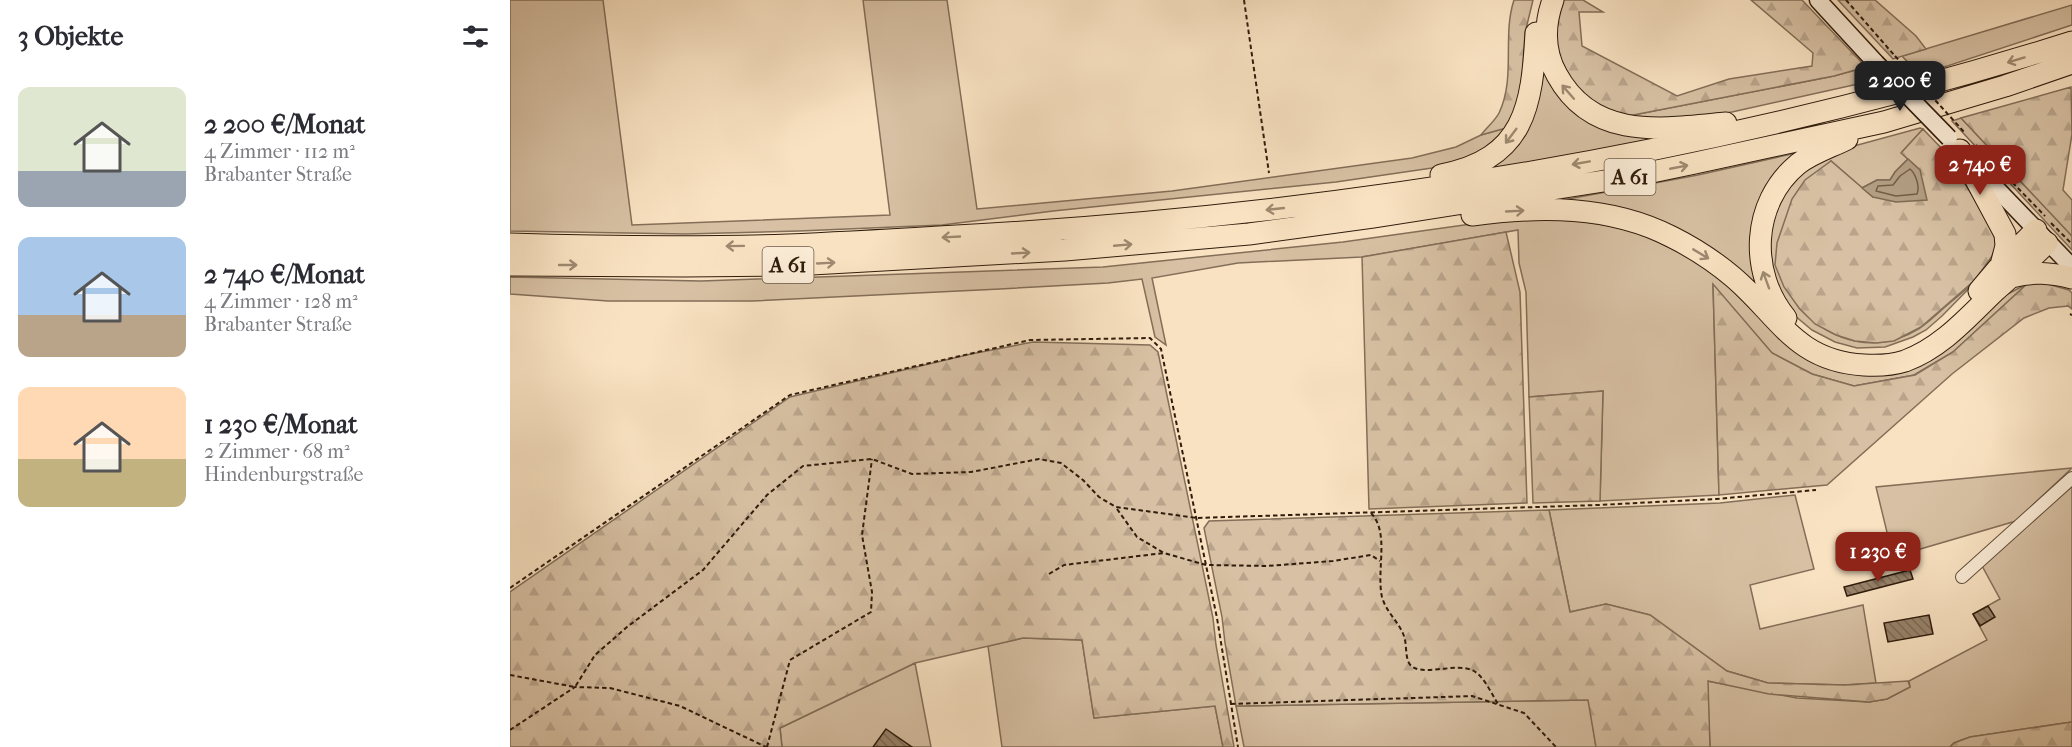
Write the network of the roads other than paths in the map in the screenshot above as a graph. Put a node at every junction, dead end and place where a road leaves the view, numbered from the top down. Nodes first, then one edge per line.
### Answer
1 (1544, 0) edge
2 (1553, 0) edge
3 (1818, 0) edge
4 (2072, 42) edge
5 (2072, 63) edge
6 (1803, 117) junction
7 (1884, 122) junction
8 (1962, 141) junction
9 (1333, 202) junction
10 (1373, 218) junction
11 (2041, 237) junction
12 (510, 244) edge
13 (510, 265) edge
14 (2072, 267) edge
15 (2006, 271) junction
16 (2072, 278) edge
17 (2072, 478) edge
18 (1962, 577) dead end

1 -> 9 highway
6 -> 2 highway
3 - 8 main road, bridge
4 -> 6 highway, A 61
5 - 7 highway, A 61
6 -> 9 highway, A 61
10 -> 7 highway, A 61
15 -> 7 highway
8 - 11 main road
8 - 15 highway
9 -> 12 highway, A 61
13 -> 10 highway, A 61
10 -> 15 highway
11 - 14 main road
11 - 15 highway
15 - 16 highway
17 - 18 street

